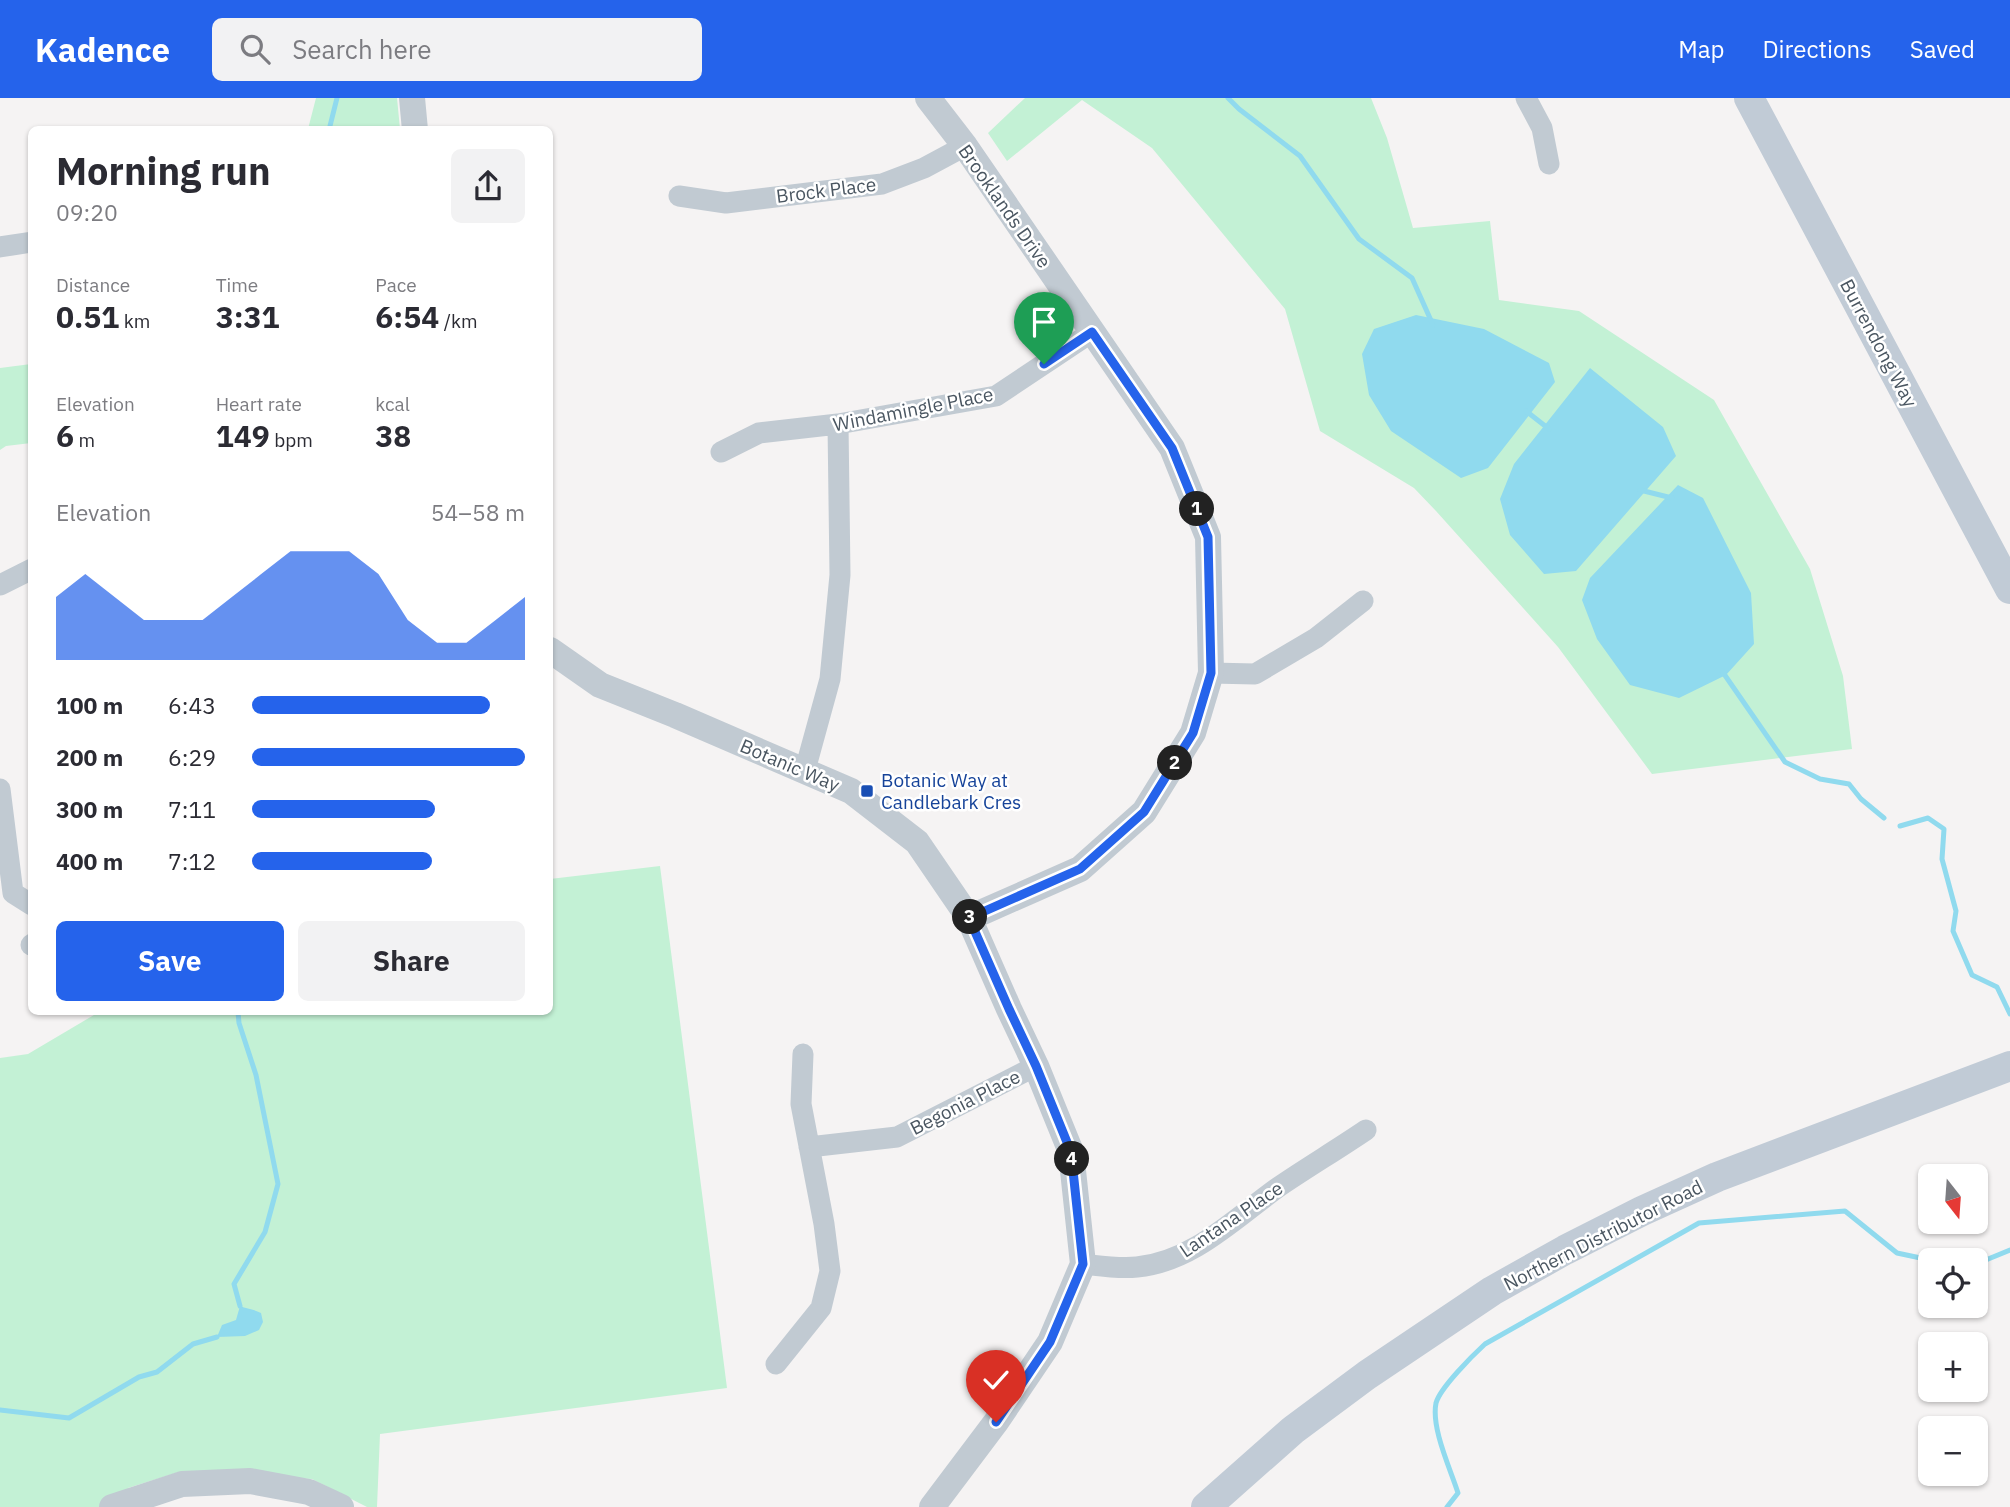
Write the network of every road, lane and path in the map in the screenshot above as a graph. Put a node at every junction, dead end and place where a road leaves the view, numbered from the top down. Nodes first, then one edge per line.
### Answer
1 (412, 98) edge
2 (928, 98) edge
3 (1526, 98) edge
4 (1749, 98) edge
5 (415, 126) edge
6 (965, 146) junction
7 (1549, 164) dead end
8 (679, 196) dead end
9 (28, 243) edge
10 (0, 247) edge
11 (1092, 332) junction
12 (838, 424) junction
13 (721, 452) dead end
14 (28, 571) edge
15 (0, 585) edge
16 (2010, 589) edge
17 (1363, 601) dead end
18 (553, 655) edge
19 (1211, 673) junction
20 (805, 770) junction
21 (0, 789) edge
22 (28, 902) edge
23 (969, 918) junction
24 (803, 1054) dead end
25 (1036, 1066) junction
26 (2010, 1066) edge
27 (1366, 1130) dead end
28 (809, 1147) junction
29 (1083, 1264) junction
30 (776, 1364) dead end
31 (113, 1507) edge
32 (341, 1507) edge
33 (933, 1507) edge
34 (1206, 1507) edge

1 - 5 street
2 - 6 street, Brooklands Drive
3 - 7 street
4 - 16 main road, Burrendong Way
6 - 8 street, Brock Place
6 - 11 street, Brooklands Drive
9 - 10 street
11 - 12 street, Windamingle Place
11 - 19 street, Brooklands Drive
12 - 13 street, Windamingle Place
12 - 20 street
14 - 15 street
17 - 19 street
18 - 20 street, Botanic Way
19 - 23 street, Brooklands Drive
20 - 23 street, Botanic Way
21 - 22 street
23 - 25 street, Botanic Way
24 - 28 street
25 - 28 street, Begonia Place
25 - 29 street, Botanic Way
26 - 34 main road, Northern Distributor Road
27 - 29 street, Lantana Place
28 - 30 street
29 - 33 street, Botanic Way
31 - 32 street

